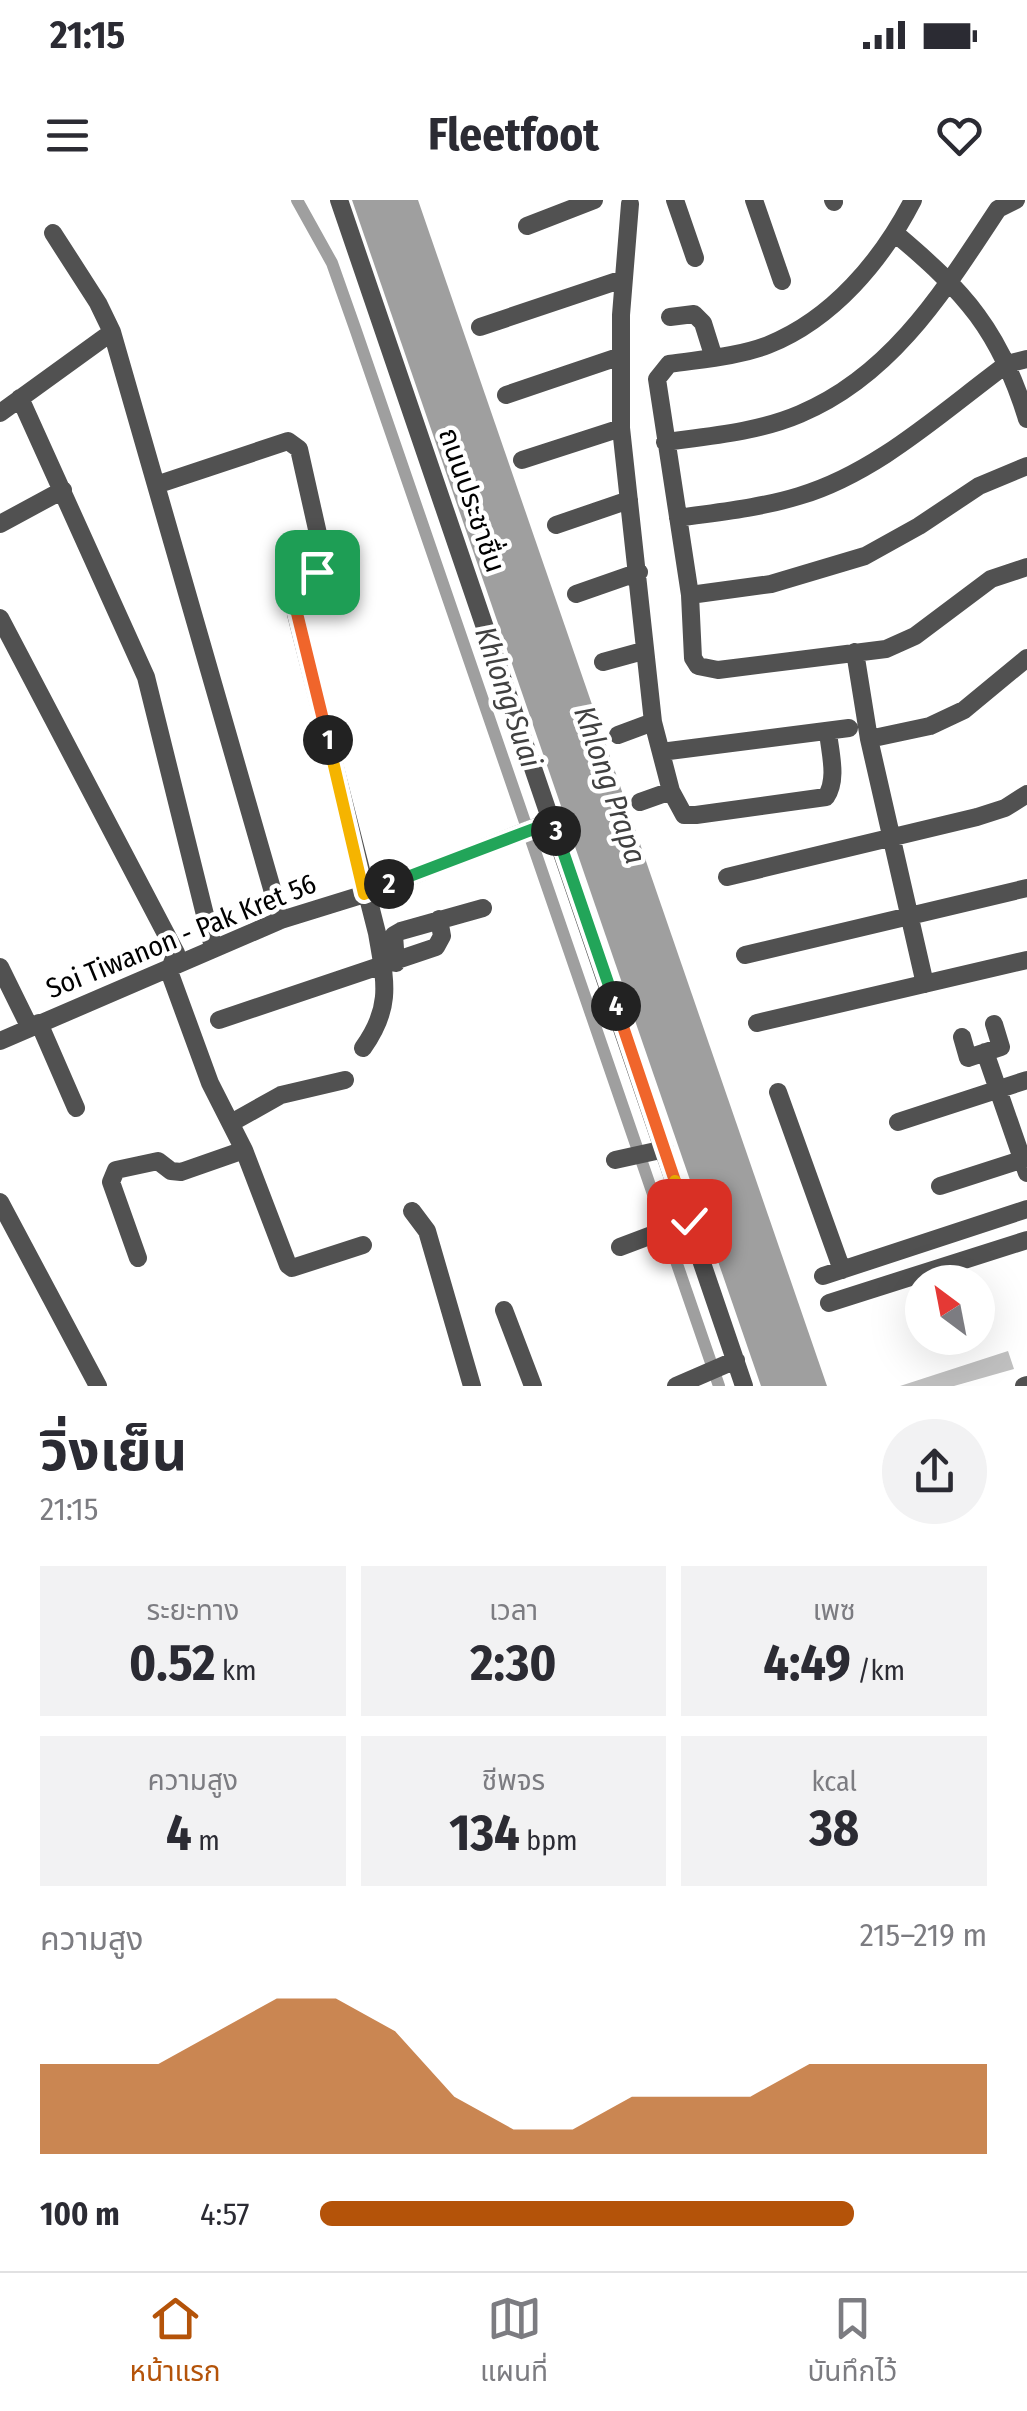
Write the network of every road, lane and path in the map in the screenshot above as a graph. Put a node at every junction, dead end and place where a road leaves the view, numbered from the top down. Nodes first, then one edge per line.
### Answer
1 (339, 200) edge
2 (594, 200) edge
3 (675, 200) edge
4 (754, 200) edge
5 (913, 200) edge
6 (1006, 201) edge
7 (632, 202) edge
8 (526, 226) dead end
9 (53, 234) dead end
10 (896, 234) junction
11 (695, 258) dead end
12 (623, 279) junction
13 (951, 280) junction
14 (782, 281) dead end
15 (670, 317) dead end
16 (480, 327) dead end
17 (112, 332) junction
18 (621, 356) junction
19 (714, 358) junction
20 (1027, 359) edge
21 (1007, 364) junction
22 (506, 395) dead end
23 (20, 398) junction
24 (0, 414) edge
25 (1027, 420) edge
26 (621, 428) junction
27 (665, 442) junction
28 (522, 460) dead end
29 (1027, 466) edge
30 (156, 486) junction
31 (63, 490) junction
32 (630, 500) junction
33 (678, 518) junction
34 (0, 524) edge
35 (556, 525) dead end
36 (1027, 567) edge
37 (639, 572) junction
38 (576, 594) dead end
39 (690, 594) junction
40 (0, 618) edge
41 (643, 651) junction
42 (855, 652) junction
43 (1027, 658) edge
44 (603, 662) dead end
45 (653, 722) junction
46 (850, 728) dead end
47 (828, 732) junction
48 (618, 735) dead end
49 (869, 738) junction
50 (660, 752) junction
51 (670, 791) junction
52 (1027, 794) edge
53 (640, 802) dead end
54 (540, 827) junction
55 (892, 837) junction
56 (727, 877) dead end
57 (1027, 888) edge
58 (364, 894) junction
59 (483, 908) dead end
60 (908, 914) junction
61 (439, 919) junction
62 (280, 920) junction
63 (214, 947) junction
64 (745, 955) dead end
65 (1027, 960) edge
66 (389, 964) junction
67 (0, 967) edge
68 (169, 970) junction
69 (924, 984) junction
70 (219, 1020) dead end
71 (757, 1023) dead end
72 (994, 1024) dead end
73 (34, 1025) junction
74 (962, 1037) dead end
75 (0, 1041) edge
76 (363, 1048) dead end
77 (986, 1052) junction
78 (345, 1080) dead end
79 (1027, 1080) edge
80 (998, 1089) junction
81 (778, 1092) dead end
82 (76, 1108) dead end
83 (232, 1122) junction
84 (898, 1122) dead end
85 (664, 1148) junction
86 (244, 1150) junction
87 (615, 1160) dead end
88 (1025, 1163) edge
89 (940, 1186) dead end
90 (0, 1202) edge
91 (1027, 1209) edge
92 (412, 1211) dead end
93 (689, 1221) junction
94 (1027, 1240) edge
95 (363, 1245) dead end
96 (916, 1246) junction
97 (620, 1247) dead end
98 (138, 1258) dead end
99 (922, 1265) edge
100 (949, 1265) edge
101 (842, 1270) junction
102 (823, 1276) dead end
103 (905, 1279) edge
104 (829, 1303) dead end
105 (504, 1310) dead end
106 (736, 1360) junction
107 (98, 1386) edge
108 (472, 1386) edge
109 (533, 1386) edge
110 (676, 1386) edge
111 (744, 1386) edge

1 - 54 street, ถนนประชาชื่น
2 - 8 street
3 - 11 street
4 - 14 street
5 - 10 street
6 - 13 street
7 - 12 street
9 - 17 street
10 - 13 street
10 - 19 street
12 - 16 street
12 - 18 street
13 - 21 street
13 - 27 street
15 - 19 street
17 - 23 street
17 - 30 street
18 - 22 street
18 - 26 street
19 - 27 street
20 - 21 street
21 - 25 street
21 - 33 street
23 - 24 street
23 - 31 street
26 - 28 street
26 - 32 street
27 - 33 street
29 - 39 street
30 - 58 street
30 - 62 street
31 - 34 street
31 - 63 street
32 - 35 street
32 - 37 street
33 - 39 street
36 - 42 street
37 - 38 street
37 - 41 street
39 - 42 street
40 - 68 street
41 - 44 street
41 - 45 street
42 - 49 street
43 - 49 street
45 - 48 street
45 - 50 street
46 - 47 street
47 - 50 street
47 - 51 street
49 - 55 street
50 - 51 street
51 - 53 street
52 - 55 street
54 - 58 street, Soi Tiwanon - Pak Kret 56
54 - 85 street, ถนนประชาชื่น
55 - 56 street
55 - 60 street
57 - 60 street
58 - 62 street, Soi Tiwanon - Pak Kret 56
58 - 66 street
59 - 61 street
60 - 64 street
60 - 69 street
61 - 66 street
61 - 66 street
62 - 63 street, Soi Tiwanon - Pak Kret 56
63 - 68 street, Soi Tiwanon - Pak Kret 56
65 - 69 street
66 - 70 street
66 - 76 street
67 - 73 street
68 - 73 street, Soi Tiwanon - Pak Kret 56
68 - 83 street
69 - 71 street
72 - 77 street
73 - 75 street, Soi Tiwanon - Pak Kret 56
73 - 82 street
74 - 77 street
77 - 80 street
78 - 83 street
79 - 80 street
80 - 84 street
80 - 88 street
81 - 101 street
83 - 86 street
85 - 87 street
85 - 93 street, ถนนประชาชื่น
86 - 95 street
86 - 98 street
88 - 89 street
90 - 107 street
91 - 96 street
92 - 108 street
93 - 97 street
93 - 106 street, ถนนประชาชื่น
94 - 100 street
96 - 99 street
96 - 101 street
101 - 102 street
103 - 104 street
105 - 109 street
106 - 110 street
106 - 111 street, ถนนประชาชื่น

